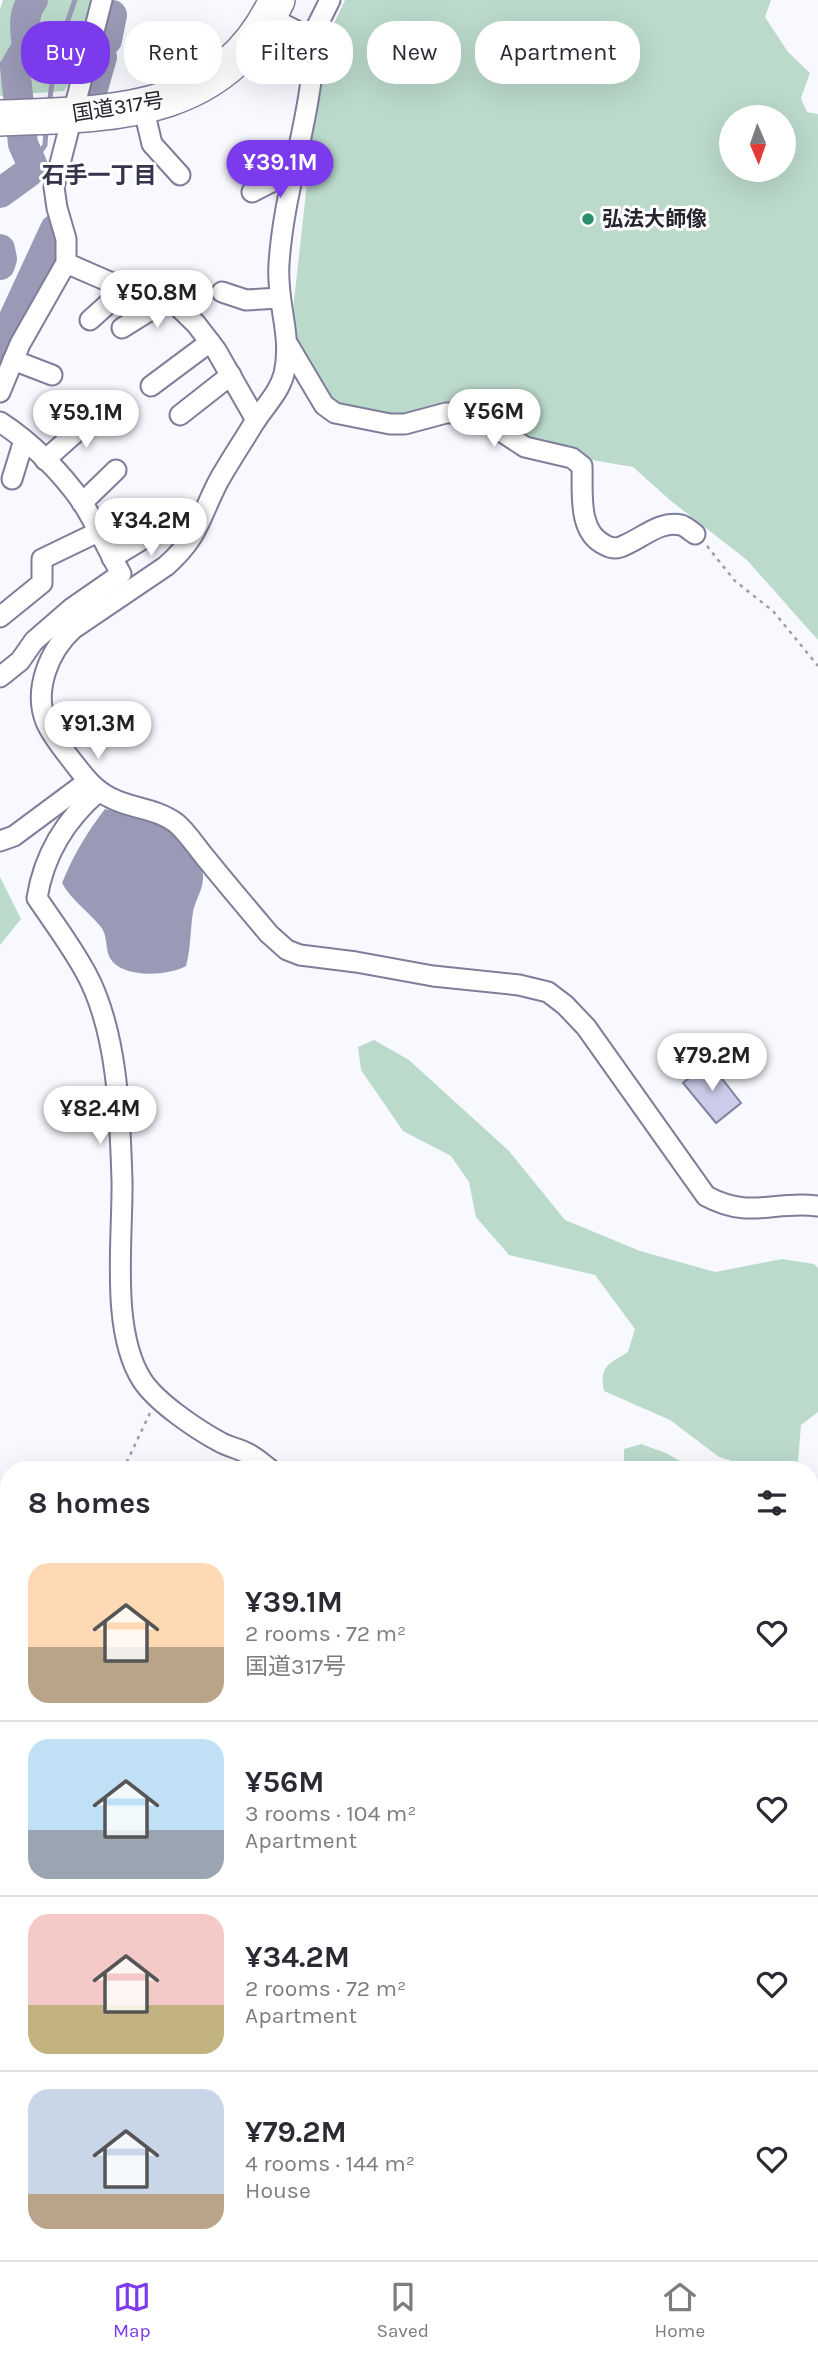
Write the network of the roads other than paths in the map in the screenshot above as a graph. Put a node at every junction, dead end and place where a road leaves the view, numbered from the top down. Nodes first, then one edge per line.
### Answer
1 (102, 0) edge
2 (330, 0) edge
3 (273, 8) edge
4 (289, 21) edge
5 (320, 21) edge
6 (310, 84) edge
7 (143, 106) junction
8 (64, 116) junction
9 (0, 118) edge
10 (291, 172) junction
11 (180, 174) dead end
12 (252, 192) dead end
13 (66, 263) junction
14 (121, 286) junction
15 (222, 292) dead end
16 (170, 298) junction
17 (279, 298) junction
18 (90, 320) dead end
19 (122, 328) dead end
20 (209, 342) junction
21 (289, 346) junction
22 (13, 360) junction
23 (52, 375) dead end
24 (231, 375) junction
25 (151, 386) dead end
26 (0, 393) edge
27 (79, 412) dead end
28 (180, 415) dead end
29 (256, 420) junction
30 (0, 422) edge
31 (24, 440) junction
32 (45, 460) junction
33 (116, 470) dead end
34 (12, 479) dead end
35 (82, 503) junction
36 (168, 524) dead end
37 (98, 532) junction
38 (695, 534) road end
39 (112, 558) junction
40 (0, 617) edge
41 (0, 677) edge
42 (94, 786) junction
43 (0, 841) edge
44 (818, 1206) edge
45 (259, 1461) edge

1 - 8 street
2 - 5 street
3 - 4 street
3 - 7 highway, 国道317号
6 - 10 street
7 - 8 highway, 国道317号
7 - 11 street
8 - 9 highway, 国道317号
8 - 13 street
10 - 12 street
10 - 17 street
13 - 14 street
13 - 22 street
14 - 16 street
14 - 18 street
15 - 17 street
16 - 19 street
16 - 20 street
17 - 21 street
20 - 24 street
20 - 25 street
21 - 29 street
21 - 38 street
22 - 23 street
22 - 26 street
24 - 28 street
24 - 29 street
27 - 32 street
29 - 42 street
30 - 31 street
31 - 32 street
31 - 34 street
32 - 35 street
33 - 35 street
35 - 37 street
36 - 39 street
37 - 39 street
37 - 40 street
39 - 41 street
42 - 43 street
42 - 44 street
42 - 45 street

